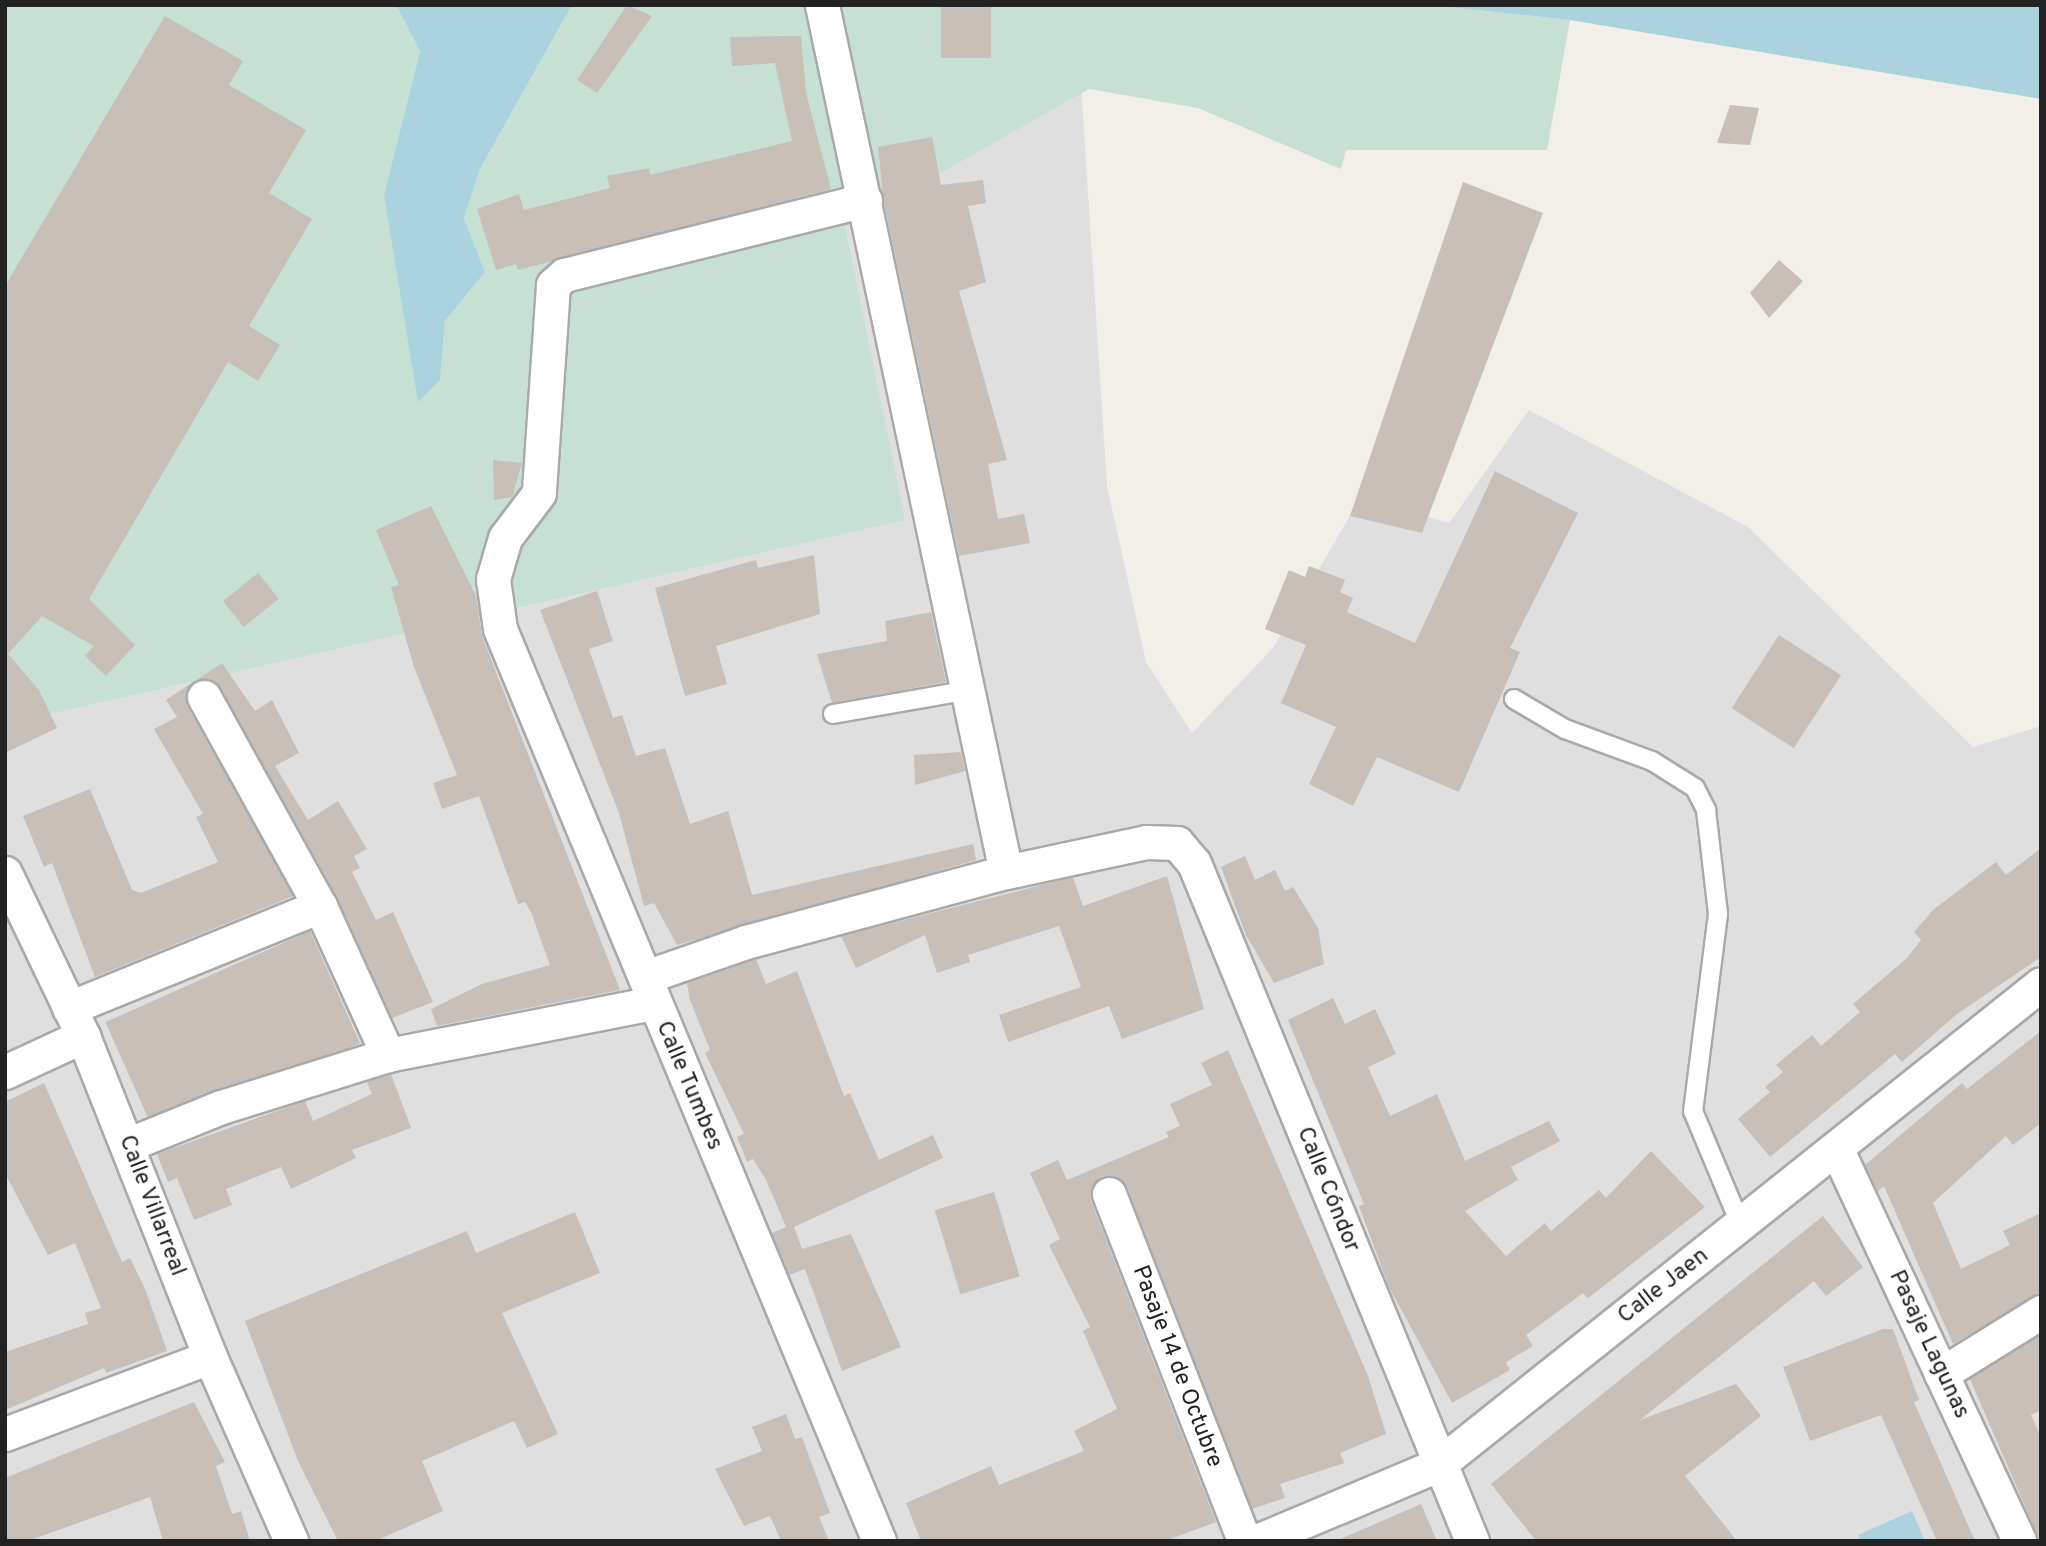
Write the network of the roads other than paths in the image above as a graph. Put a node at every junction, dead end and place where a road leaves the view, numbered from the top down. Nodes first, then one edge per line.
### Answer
1 (822, 5) edge
2 (865, 200) junction
3 (969, 690) junction
4 (204, 697) dead end
5 (1514, 699) dead end
6 (833, 714) dead end
7 (1006, 872) junction
8 (5, 873) edge
9 (320, 906) junction
10 (2041, 984) edge
11 (649, 990) junction
12 (76, 1022) junction
13 (388, 1055) junction
14 (5, 1072) edge
15 (127, 1145) junction
16 (1837, 1150) junction
17 (1108, 1194) dead end
18 (1741, 1226) junction
19 (2041, 1312) edge
20 (210, 1357) junction
21 (1941, 1374) junction
22 (5, 1434) edge
23 (1438, 1465) junction
24 (291, 1541) edge
25 (879, 1541) edge
26 (1244, 1541) edge
27 (1257, 1541) edge
28 (1472, 1541) edge
29 (2020, 1541) edge

1 - 2 street
2 - 3 street
2 - 11 street, Calle Tumbes
3 - 6 lane
3 - 7 street
4 - 9 street
5 - 18 lane
7 - 11 street
7 - 23 street, Calle Cóndor
8 - 12 street, Calle Villarreal
9 - 12 street
9 - 13 street
10 - 16 street, Calle Jaen
11 - 13 street
11 - 25 street, Calle Tumbes
12 - 14 street
12 - 15 street, Calle Villarreal
13 - 15 street
15 - 20 street, Calle Villarreal
16 - 18 street, Calle Jaen
16 - 21 street, Pasaje Lagunas
17 - 26 street, Pasaje 14 de Octubre
18 - 23 street, Calle Jaen
19 - 21 street
20 - 22 street
20 - 24 street, Calle Villarreal
21 - 29 street, Pasaje Lagunas
23 - 27 street, Calle Jaen
23 - 28 street, Calle Cóndor

